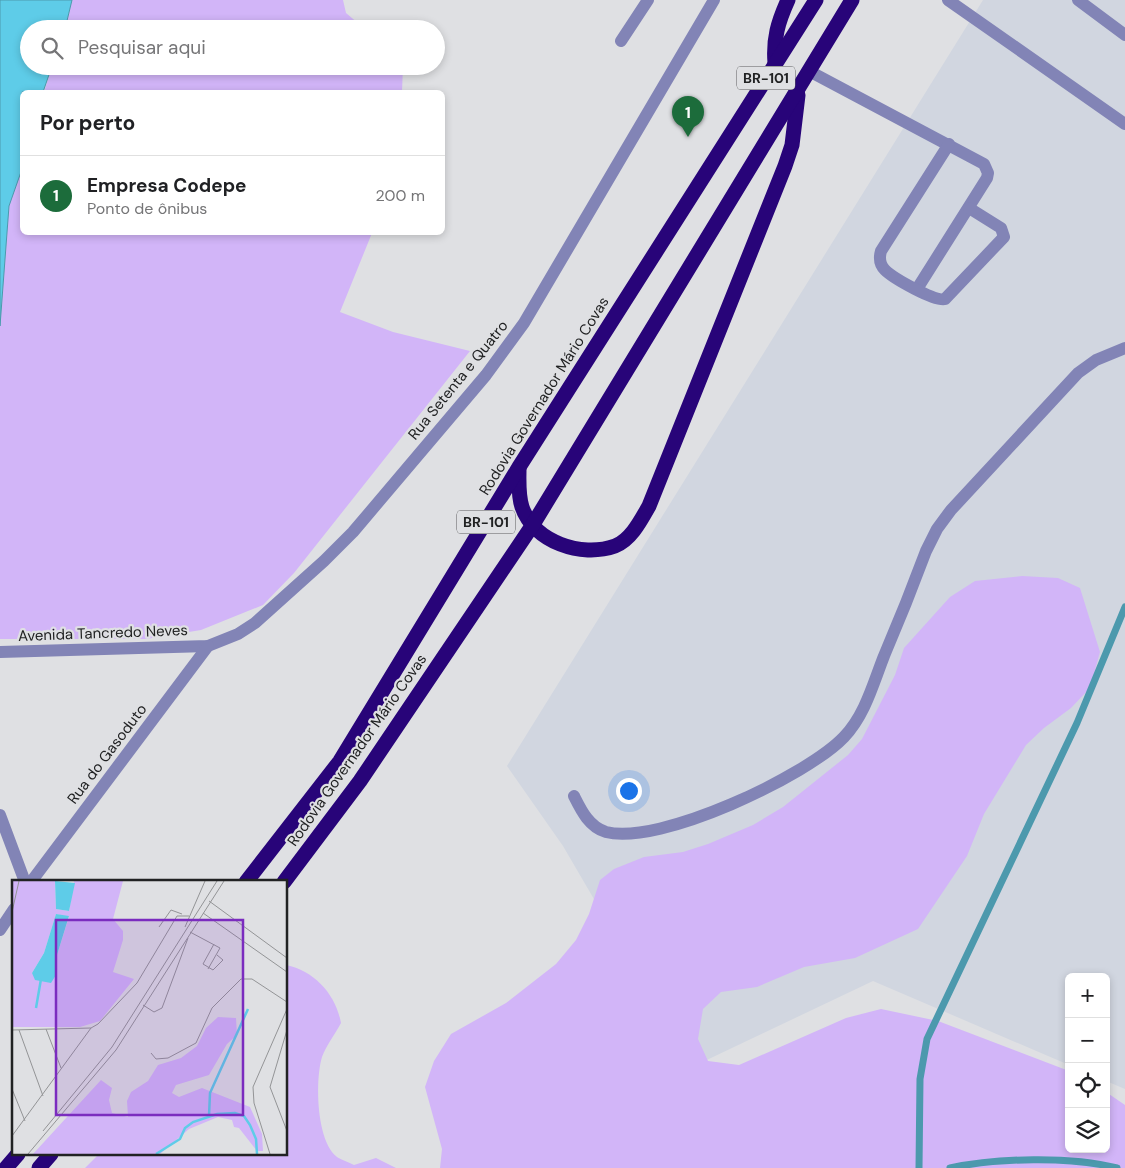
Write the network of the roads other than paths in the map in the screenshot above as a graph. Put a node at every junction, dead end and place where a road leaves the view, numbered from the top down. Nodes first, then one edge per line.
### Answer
1 (648, 0) edge
2 (714, 0) edge
3 (788, 0) edge
4 (816, 0) edge
5 (852, 0) edge
6 (948, 0) edge
7 (1078, 0) edge
8 (1125, 35) edge
9 (621, 40) dead end
10 (775, 63) junction
11 (809, 71) junction
12 (798, 90) junction
13 (1125, 124) edge
14 (949, 144) junction
15 (969, 208) junction
16 (918, 289) junction
17 (1125, 348) edge
18 (520, 467) junction
19 (532, 526) junction
20 (208, 646) junction
21 (0, 652) edge
22 (574, 796) dead end
23 (0, 815) edge
24 (24, 880) edge
25 (33, 880) edge
26 (248, 880) edge
27 (286, 880) edge
28 (12, 911) edge
29 (0, 930) edge
30 (16, 1156) edge
31 (49, 1156) edge
32 (6, 1168) edge
33 (39, 1168) edge

1 - 9 street
2 - 20 street, Rua Setenta e Quatro
3 - 10 highway
4 - 10 highway, Rodovia Governador Mário Covas / BR-101
5 - 11 highway, Rodovia Governador Mário Covas / BR-101
6 - 13 street
7 - 8 street
10 - 18 highway, Rodovia Governador Mário Covas / BR-101
11 - 12 highway, Rodovia Governador Mário Covas / BR-101
11 - 14 street
12 - 19 highway, Rodovia Governador Mário Covas / BR-101
12 - 19 highway
14 - 15 street
14 - 16 street
15 - 16 street
15 - 16 street
17 - 22 street
18 - 19 highway
18 - 26 highway, Rodovia Governador Mário Covas / BR-101
19 - 27 highway, Rodovia Governador Mário Covas / BR-101
20 - 21 street, Avenida Tancredo Neves
20 - 25 street, Rua do Gasoduto
23 - 24 street
28 - 29 street
30 - 32 highway
31 - 33 highway

